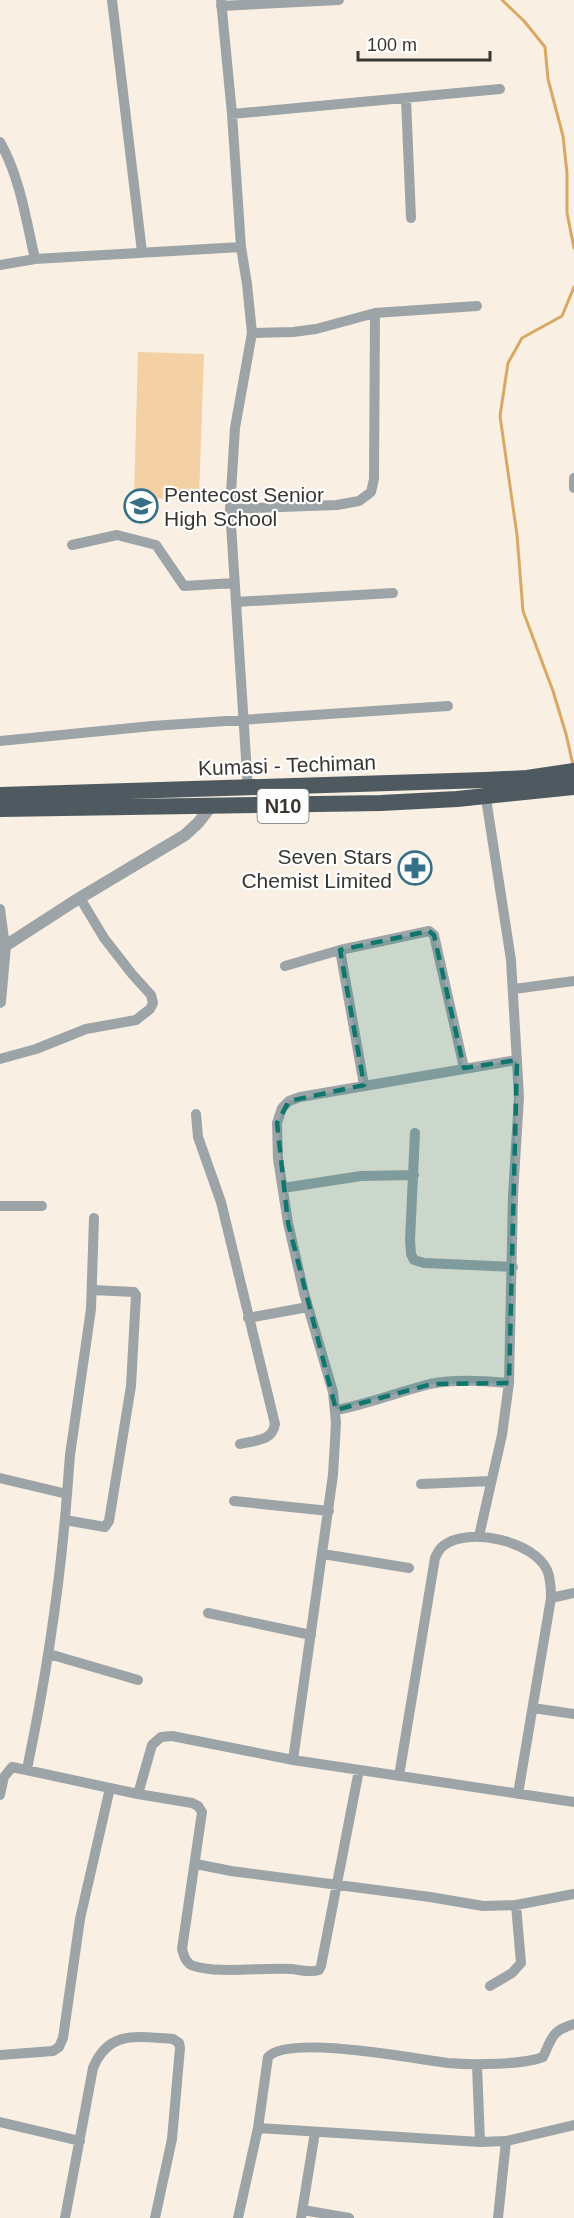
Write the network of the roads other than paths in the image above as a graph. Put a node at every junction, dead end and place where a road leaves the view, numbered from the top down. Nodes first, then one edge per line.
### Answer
1 (111, 0) edge
2 (339, 0) edge
3 (221, 3) edge
4 (500, 89) dead end
5 (406, 99) junction
6 (232, 114) junction
7 (0, 142) edge
8 (411, 218) dead end
9 (241, 248) junction
10 (142, 252) junction
11 (35, 259) junction
12 (0, 265) edge
13 (477, 306) dead end
14 (375, 313) junction
15 (252, 333) junction
16 (574, 478) edge
17 (574, 488) edge
18 (230, 509) junction
19 (72, 545) dead end
20 (234, 583) junction
21 (393, 593) dead end
22 (236, 602) junction
23 (448, 706) dead end
24 (243, 721) junction
25 (0, 741) edge
26 (569, 779) edge
27 (485, 788) junction
28 (248, 789) junction
29 (0, 795) edge
30 (212, 805) junction
31 (0, 809) edge
32 (80, 898) junction
33 (0, 909) edge
34 (2, 947) edge
35 (340, 950) junction
36 (285, 966) dead end
37 (574, 981) edge
38 (514, 989) junction
39 (0, 1002) edge
40 (0, 1059) edge
41 (517, 1060) junction
42 (464, 1068) junction
43 (364, 1085) junction
44 (196, 1114) dead end
45 (415, 1133) dead end
46 (414, 1175) junction
47 (283, 1188) junction
48 (0, 1206) edge
49 (42, 1206) dead end
50 (94, 1218) dead end
51 (513, 1267) junction
52 (92, 1290) junction
53 (308, 1307) junction
54 (248, 1318) junction
55 (509, 1383) junction
56 (336, 1410) junction
57 (240, 1444) dead end
58 (0, 1478) edge
59 (492, 1481) junction
60 (421, 1484) dead end
61 (67, 1494) junction
62 (234, 1501) dead end
63 (328, 1511) junction
64 (65, 1520) junction
65 (479, 1536) junction
66 (323, 1554) junction
67 (409, 1568) dead end
68 (574, 1593) edge
69 (551, 1598) junction
70 (208, 1613) dead end
71 (311, 1635) junction
72 (49, 1654) junction
73 (138, 1680) dead end
74 (533, 1708) junction
75 (574, 1714) edge
76 (293, 1760) junction
77 (27, 1769) junction
78 (359, 1770) junction
79 (399, 1776) junction
80 (110, 1788) junction
81 (138, 1794) junction
82 (518, 1794) junction
83 (0, 1795) edge
84 (574, 1802) edge
85 (195, 1864) junction
86 (337, 1884) junction
87 (574, 1894) edge
88 (516, 1905) junction
89 (490, 1986) dead end
90 (574, 2024) edge
91 (0, 2055) edge
92 (477, 2065) junction
93 (0, 2122) edge
94 (574, 2125) edge
95 (258, 2128) junction
96 (315, 2132) junction
97 (80, 2141) junction
98 (506, 2141) junction
99 (480, 2142) junction
100 (302, 2214) edge
101 (64, 2218) edge
102 (155, 2218) edge
103 (238, 2218) edge
104 (349, 2218) edge
105 (498, 2218) edge

1 - 10 street
2 - 3 street
3 - 6 street
4 - 5 street
5 - 6 street
5 - 8 street
6 - 9 street
7 - 11 street
9 - 10 street
9 - 15 street
10 - 11 street
11 - 12 street
13 - 14 street
14 - 15 street
14 - 18 street
15 - 18 street
16 - 17 street
18 - 20 street
19 - 20 street
20 - 22 street
21 - 22 street
22 - 24 street
23 - 24 street
24 - 25 street
24 - 28 street
26 - 27 highway, N10
27 - 28 highway, Kumasi - Techiman / N10
27 - 30 highway, N10
27 - 38 street
28 - 29 highway, Kumasi - Techiman / N10
30 - 31 highway, N10
30 - 32 street
32 - 34 street
32 - 40 street
33 - 34 street
34 - 39 street
35 - 36 street
35 - 42 street
35 - 43 street
37 - 38 street
38 - 41 street
41 - 42 street
41 - 51 street
42 - 43 street
43 - 47 street
44 - 54 street
45 - 46 street
46 - 47 street
46 - 51 street
47 - 53 street
48 - 49 street
50 - 52 street
51 - 55 street
52 - 61 street
52 - 64 street
53 - 54 street
53 - 56 street
54 - 57 street
55 - 56 street
55 - 59 street
56 - 63 street
58 - 61 street
59 - 60 street
59 - 65 street
61 - 64 street
62 - 63 street
63 - 66 street
64 - 72 street
65 - 69 street
65 - 79 street
66 - 67 street
66 - 71 street
68 - 69 street
69 - 74 street
70 - 71 street
71 - 76 street
72 - 73 street
72 - 77 street
74 - 75 street
74 - 82 street
76 - 78 street
76 - 81 street
77 - 80 street
77 - 83 street
78 - 79 street
78 - 86 street
79 - 82 street
80 - 81 street
80 - 91 street
81 - 85 street
82 - 84 street
85 - 86 street
85 - 86 street
86 - 88 street
87 - 88 street
88 - 89 street
90 - 92 street
92 - 95 street
92 - 99 street
93 - 97 street
94 - 98 street
95 - 96 street
95 - 103 street
96 - 99 street
96 - 100 street
97 - 101 street
97 - 102 street
98 - 99 street
98 - 105 street
100 - 104 street

